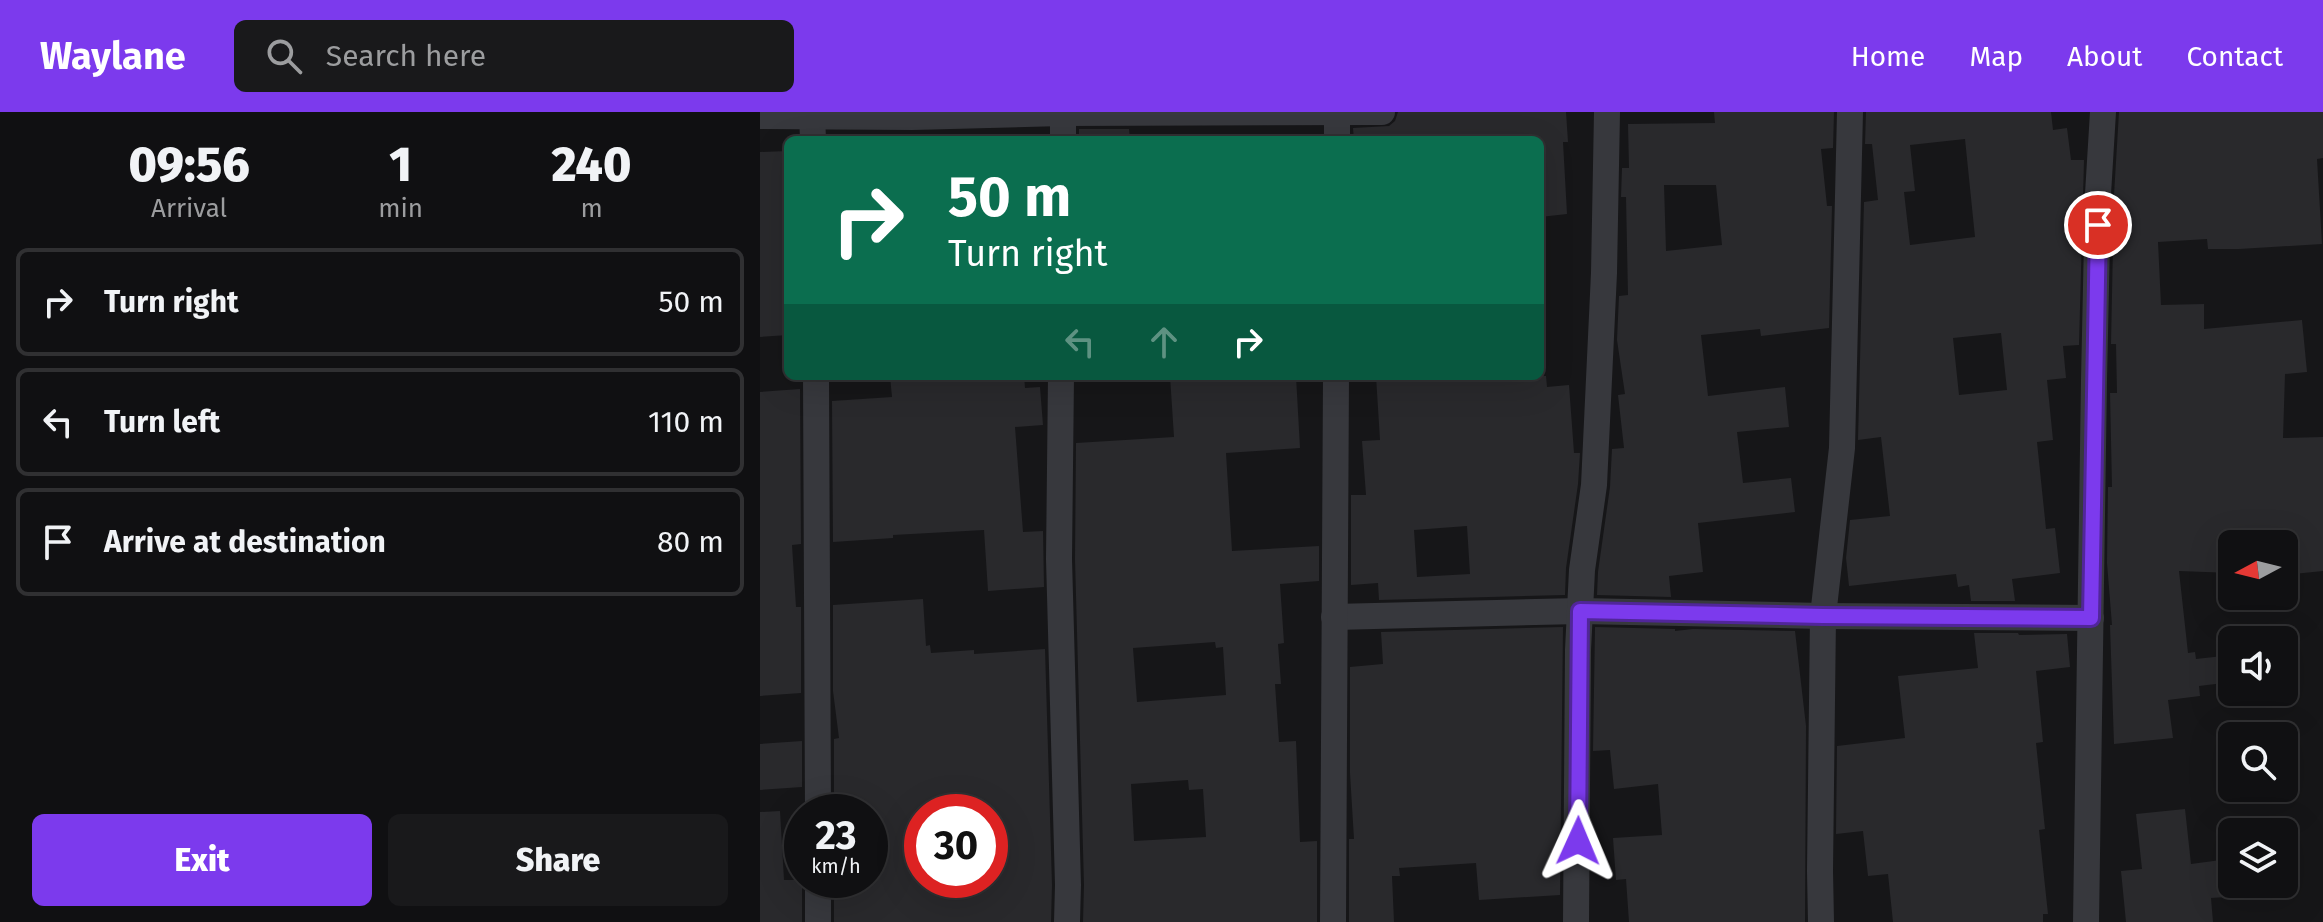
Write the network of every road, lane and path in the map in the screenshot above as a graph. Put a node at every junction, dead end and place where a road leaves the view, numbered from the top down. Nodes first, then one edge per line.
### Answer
1 (1063, 112) edge
2 (1337, 112) edge
3 (1382, 112) edge
4 (1607, 112) edge
5 (1850, 112) edge
6 (2103, 112) edge
7 (760, 116) edge
8 (812, 122) edge
9 (1063, 136) edge
10 (1337, 136) edge
11 (816, 380) edge
12 (1061, 380) edge
13 (1336, 380) edge
14 (1580, 611) junction
15 (1823, 616) junction
16 (1334, 617) junction
17 (2091, 618) junction
18 (818, 794) edge
19 (818, 898) edge
20 (818, 922) edge
21 (1067, 922) edge
22 (1333, 922) edge
23 (1576, 922) edge
24 (1821, 922) edge
25 (2086, 922) edge

1 - 2 street
1 - 8 street
1 - 9 street
2 - 3 street
2 - 10 street
4 - 14 street
5 - 15 street
6 - 17 street
7 - 8 street
11 - 18 street
12 - 21 street
13 - 16 street
14 - 15 street
14 - 16 street
14 - 23 street
15 - 17 street
15 - 24 street
16 - 22 street
17 - 25 street
19 - 20 street

